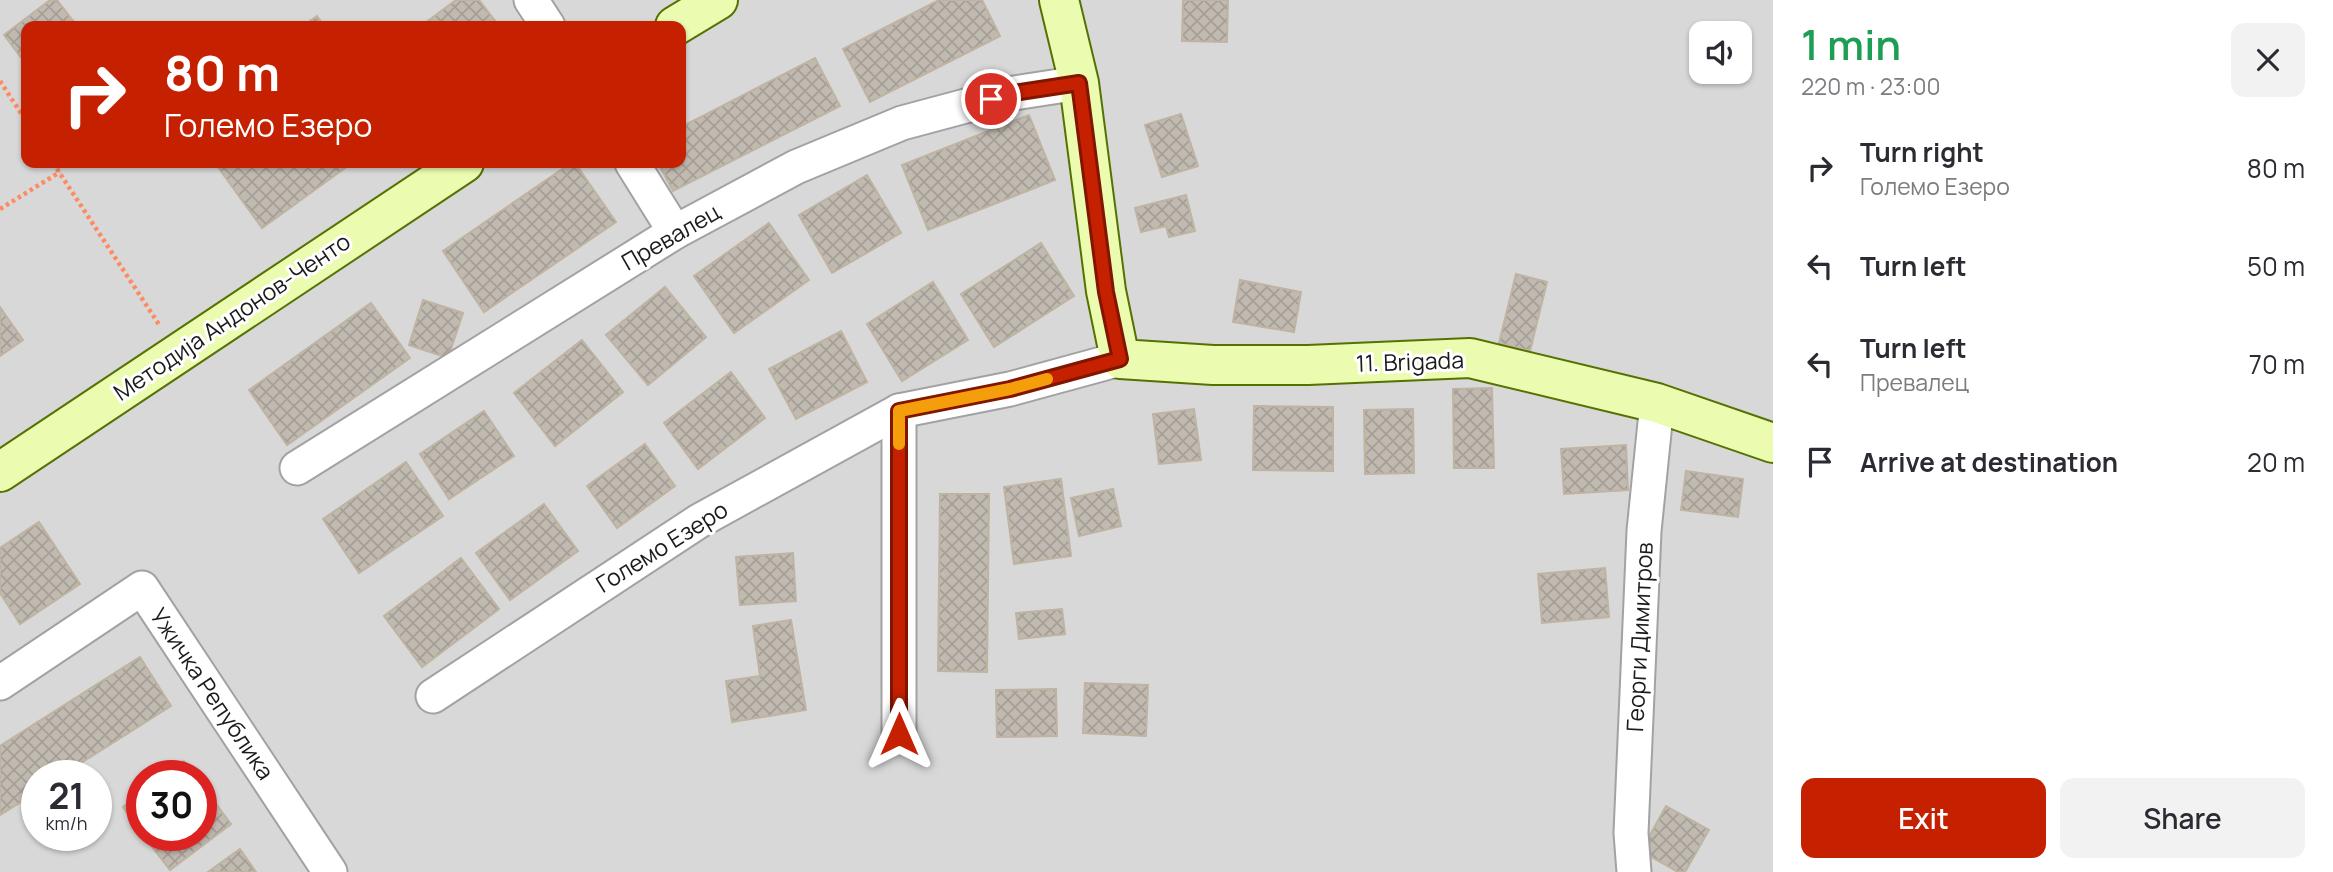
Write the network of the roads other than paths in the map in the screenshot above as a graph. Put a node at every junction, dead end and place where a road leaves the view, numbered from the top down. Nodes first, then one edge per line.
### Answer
1 (531, 0) edge
2 (718, 0) edge
3 (1059, 0) edge
4 (545, 21) edge
5 (683, 21) edge
6 (1079, 83) junction
7 (457, 168) edge
8 (635, 168) edge
9 (675, 232) junction
10 (1120, 359) junction
11 (1657, 403) junction
12 (899, 411) junction
13 (1773, 443) edge
14 (297, 468) dead end
15 (0, 472) edge
16 (0, 683) edge
17 (433, 696) dead end
18 (899, 734) dead end
19 (330, 872) edge
20 (1634, 872) edge

1 - 4 street
2 - 5 street
3 - 6 street
6 - 9 street, Превалец
6 - 10 street
7 - 15 street, Методија Андонов-Ченто
8 - 9 street
9 - 14 street, Превалец
10 - 11 street, 11. Brigada
10 - 12 street, Големо Езеро
11 - 13 street, 11. Brigada
11 - 20 street, Георги Димитров
12 - 17 street, Големо Езеро
12 - 18 street
16 - 19 street, Ужичка Република

